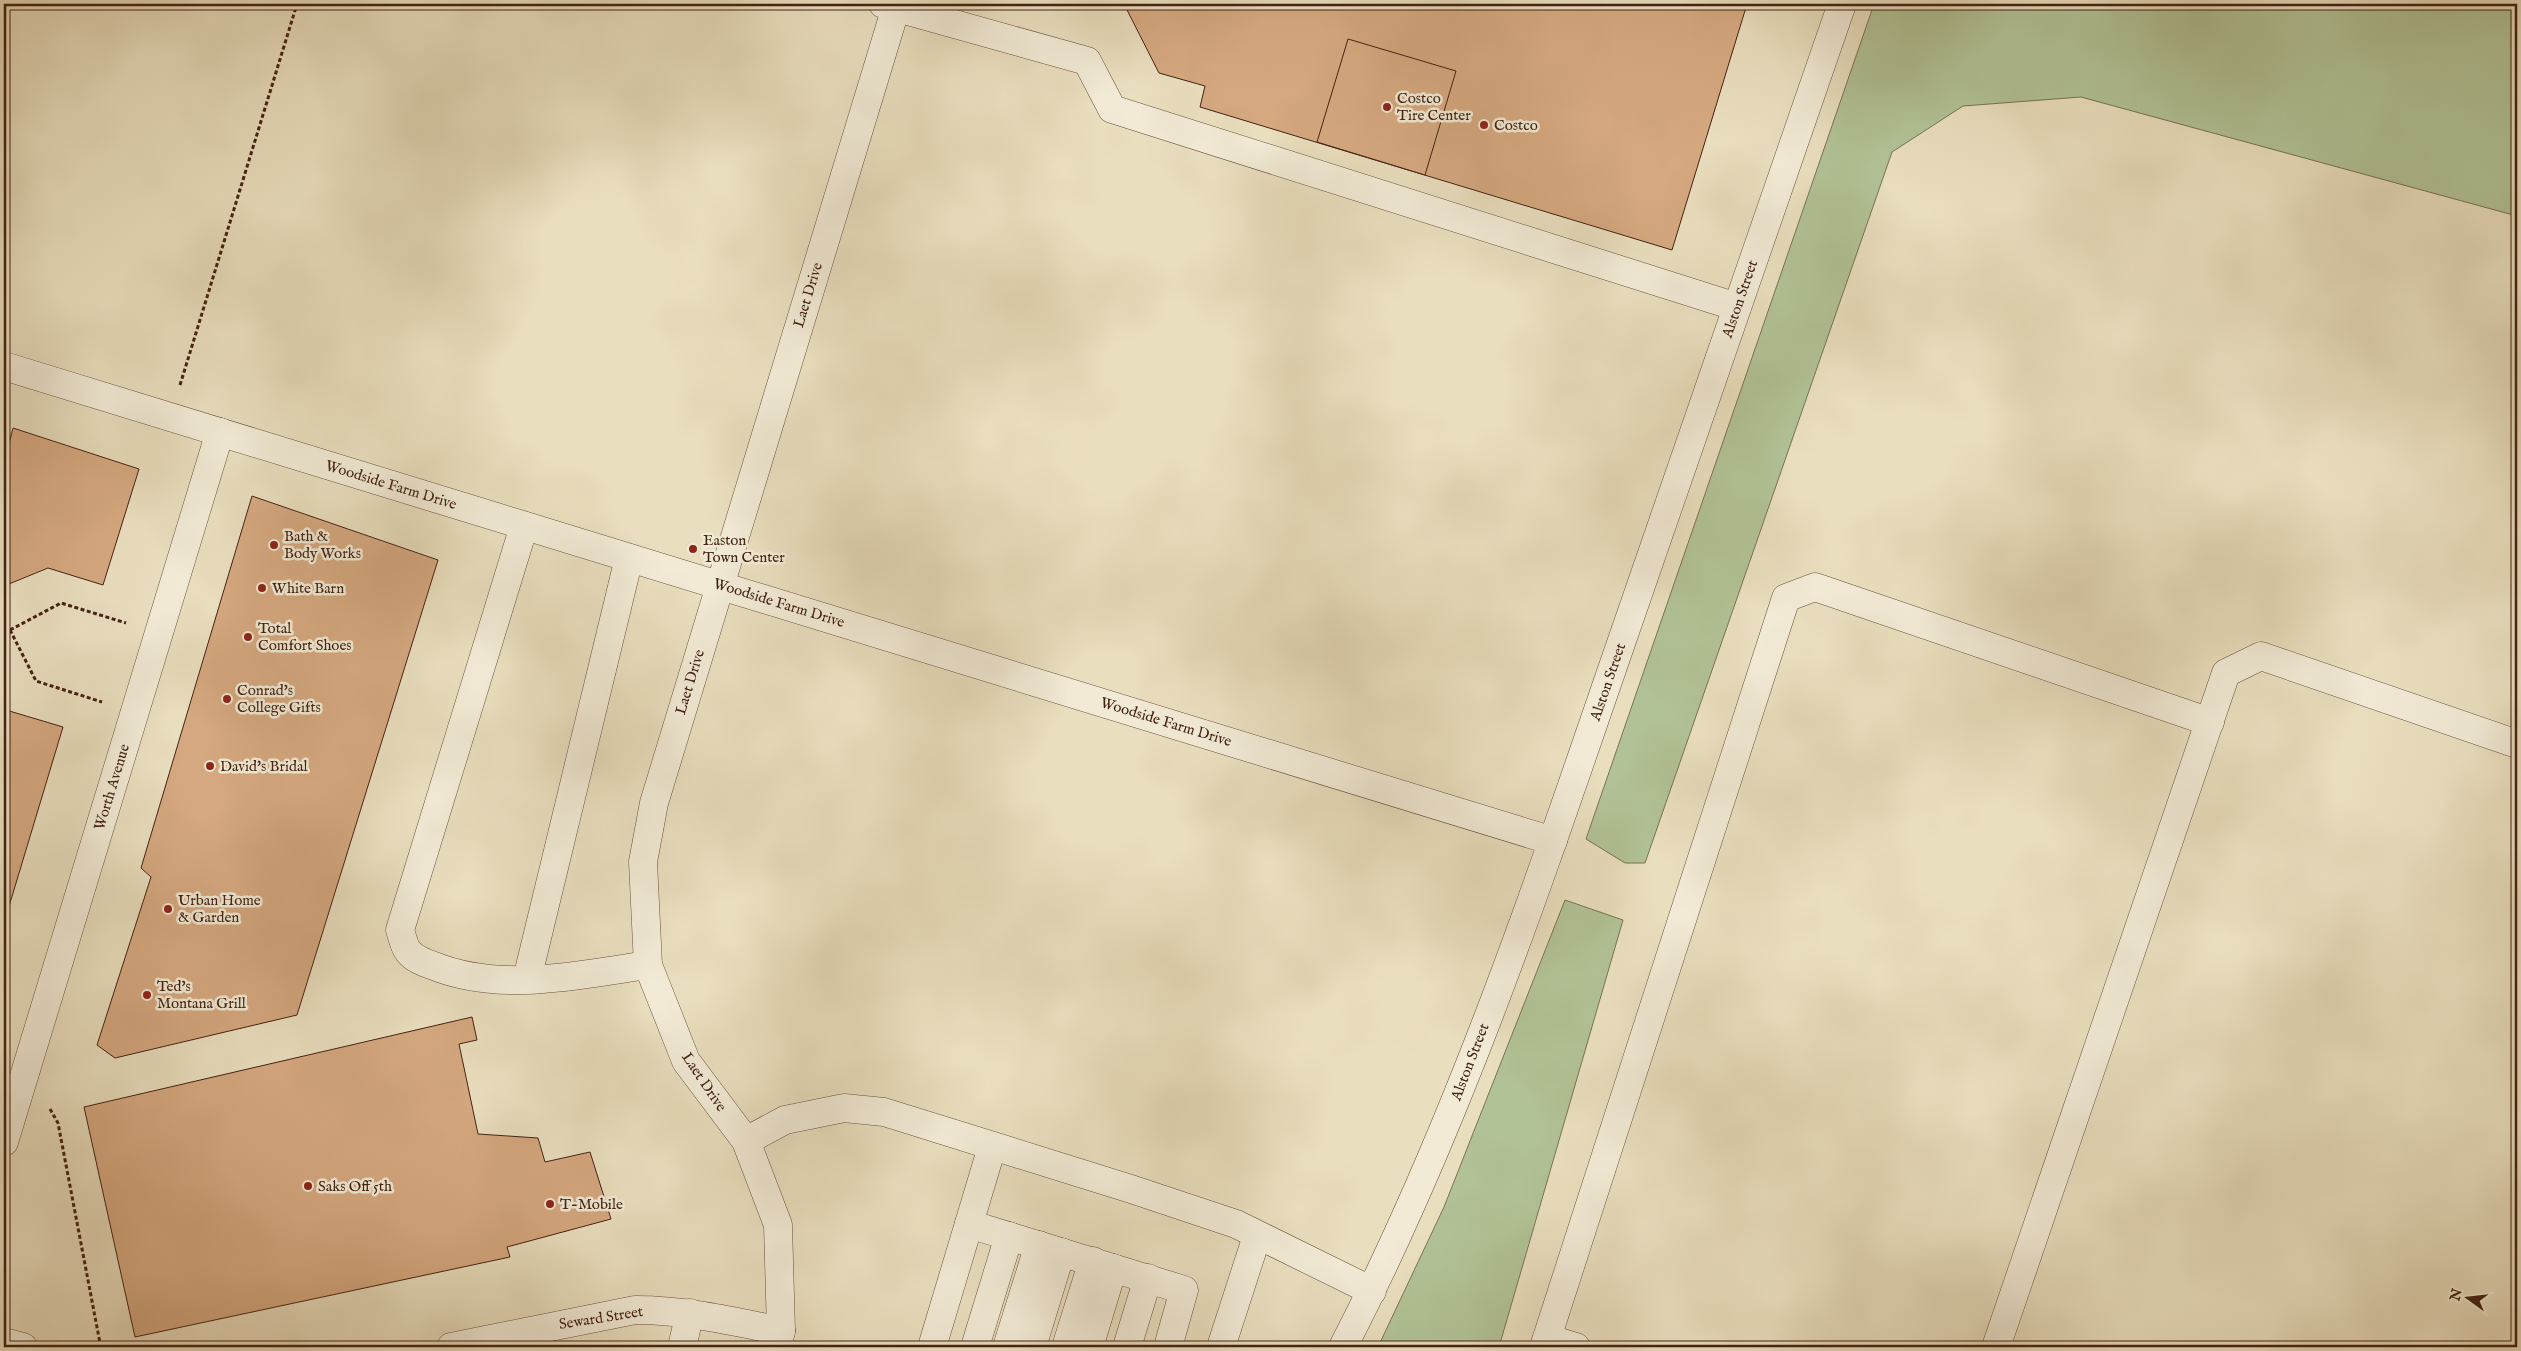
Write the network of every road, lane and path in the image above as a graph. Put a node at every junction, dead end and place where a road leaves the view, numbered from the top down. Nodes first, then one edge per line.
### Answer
1 (297, 4) edge
2 (1842, 4) edge
3 (892, 5) edge
4 (1737, 307) junction
5 (4, 366) edge
6 (170, 417) junction
7 (220, 432) junction
8 (524, 526) junction
9 (629, 558) junction
10 (719, 585) junction
11 (4, 628) edge
12 (10, 630) junction
13 (159, 632) junction
14 (135, 712) junction
15 (2210, 722) junction
16 (2517, 744) edge
17 (1553, 841) junction
18 (648, 964) junction
19 (526, 980) junction
20 (26, 1070) junction
21 (746, 1141) junction
22 (4, 1142) edge
23 (992, 1147) junction
24 (988, 1230) junction
25 (1257, 1236) junction
26 (1050, 1248) junction
27 (1103, 1264) junction
28 (1160, 1282) junction
29 (1372, 1292) junction
30 (690, 1313) junction
31 (779, 1339) edge
32 (4, 1342) edge
33 (100, 1343) dead end
34 (1546, 1343) edge
35 (23, 1347) edge
36 (452, 1347) edge
37 (682, 1347) edge
38 (932, 1347) edge
39 (951, 1347) edge
40 (975, 1347) edge
41 (1007, 1347) edge
42 (1032, 1347) edge
43 (1066, 1347) edge
44 (1089, 1347) edge
45 (1127, 1347) edge
46 (1152, 1347) edge
47 (1168, 1347) edge
48 (1221, 1347) edge
49 (1343, 1347) edge
50 (1576, 1347) edge
51 (1996, 1347) edge

1 - 6 path
2 - 4 street, Alston Street
3 - 4 street
3 - 10 street, Laet Drive
4 - 17 street, Alston Street
5 - 6 street, Woodside Farm Drive
6 - 7 street, Woodside Farm Drive
7 - 8 street, Woodside Farm Drive
7 - 13 street, Worth Avenue
8 - 9 street, Woodside Farm Drive
8 - 19 street
9 - 10 street, Woodside Farm Drive
9 - 19 street
10 - 17 street, Woodside Farm Drive
10 - 18 street, Laet Drive
11 - 12 path
12 - 13 path
12 - 14 path
13 - 14 street, Worth Avenue
14 - 20 street, Worth Avenue
15 - 16 street
15 - 34 street
15 - 51 street
17 - 29 street, Alston Street
18 - 19 street
18 - 21 street, Laet Drive
20 - 22 street, Worth Avenue
20 - 33 path
21 - 23 street
21 - 31 street, Laet Drive
23 - 24 street
23 - 25 street
24 - 26 street
24 - 38 street
24 - 39 street
24 - 40 street
25 - 29 street
25 - 48 street
26 - 27 street
26 - 41 street
26 - 42 street
27 - 28 street
27 - 43 street
27 - 44 street
28 - 45 street
28 - 46 street
28 - 47 street
29 - 49 street, Alston Street
30 - 31 street, Seward Street
30 - 36 street, Seward Street
30 - 37 street
32 - 35 street
34 - 50 street

